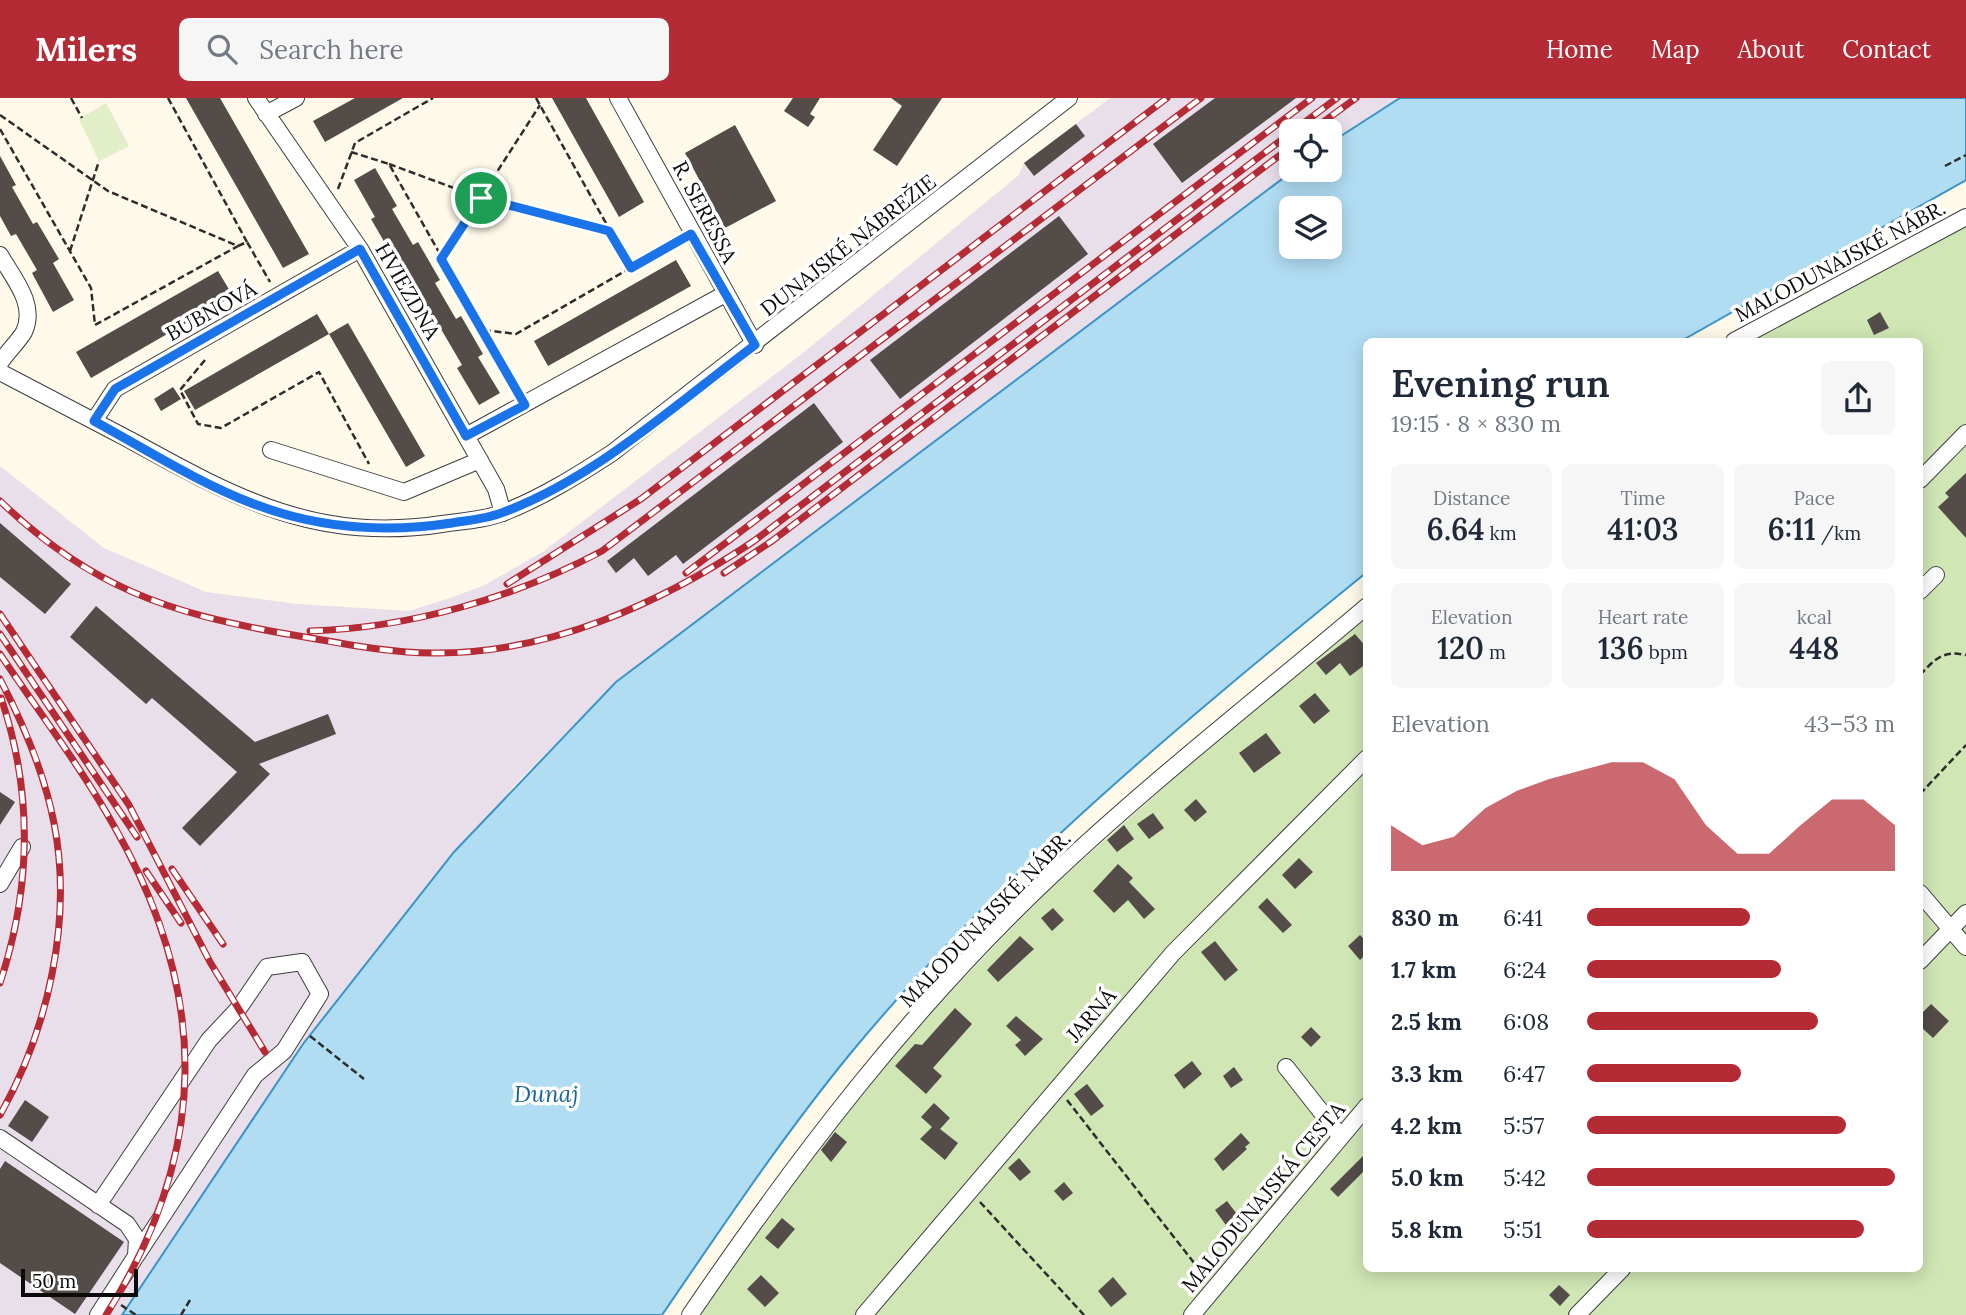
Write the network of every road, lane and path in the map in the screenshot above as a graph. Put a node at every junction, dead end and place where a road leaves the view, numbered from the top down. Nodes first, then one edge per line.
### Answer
1 (71, 98) edge
2 (168, 98) edge
3 (256, 98) edge
4 (296, 98) edge
5 (433, 98) edge
6 (536, 98) edge
7 (618, 98) edge
8 (1069, 98) edge
9 (540, 105) junction
10 (266, 114) junction
11 (0, 115) edge
12 (82, 118) dead end
13 (0, 129) edge
14 (351, 152) junction
15 (1966, 155) edge
16 (99, 161) dead end
17 (389, 164) junction
18 (1945, 166) dead end
19 (93, 180) junction
20 (481, 198) junction
21 (338, 217) junction
22 (1966, 218) edge
23 (609, 231) junction
24 (691, 234) junction
25 (247, 242) junction
26 (238, 246) junction
27 (360, 249) junction
28 (70, 251) junction
29 (0, 255) edge
30 (441, 259) junction
31 (631, 268) junction
32 (725, 294) junction
33 (279, 297) junction
34 (482, 329) junction
35 (1740, 338) edge
36 (755, 345) junction
37 (205, 360) dead end
38 (0, 363) edge
39 (0, 372) edge
40 (525, 405) junction
41 (94, 421) junction
42 (1966, 433) edge
43 (466, 436) junction
44 (271, 450) dead end
45 (480, 460) junction
46 (1923, 477) edge
47 (380, 485) junction
48 (503, 513) junction
49 (1936, 575) dead end
50 (1923, 588) edge
51 (1363, 609) edge
52 (1966, 655) edge
53 (1923, 672) edge
54 (1966, 745) edge
55 (1363, 762) edge
56 (1923, 791) edge
57 (22, 847) dead end
58 (0, 884) edge
59 (1923, 897) edge
60 (1966, 913) edge
61 (1950, 929) junction
62 (1966, 947) edge
63 (1923, 958) edge
64 (299, 1027) junction
65 (1286, 1067) dead end
66 (364, 1079) dead end
67 (1057, 1086) junction
68 (1363, 1112) edge
69 (1341, 1137) junction
70 (3, 1147) edge
71 (969, 1189) junction
72 (98, 1205) junction
73 (136, 1256) junction
74 (1619, 1272) edge
75 (1214, 1288) junction
76 (190, 1300) dead end
77 (98, 1315) edge
78 (181, 1315) edge
79 (690, 1315) edge
80 (864, 1315) edge
81 (1084, 1315) edge
82 (1192, 1315) edge
83 (1577, 1315) edge

1 - 12 path
2 - 25 path
3 - 10 street, HVIEZDNA
4 - 10 street
5 - 14 path
6 - 9 path
7 - 24 street, R. SERESSA
8 - 36 street, DUNAJSKÉ NÁBREŽIE
9 - 20 path
9 - 23 path
10 - 21 street, HVIEZDNA
11 - 19 path
13 - 28 path
14 - 17 path
14 - 21 path
15 - 18 path
16 - 19 path
17 - 20 path
17 - 30 path
19 - 26 path
19 - 28 path
20 - 23 path
20 - 30 path
21 - 27 street, HVIEZDNA
22 - 35 street, MALODUNAJSKÉ NÁBR.
23 - 31 path
24 - 31 path
24 - 32 street, R. SERESSA
25 - 26 path
25 - 33 path
26 - 28 path
27 - 33 street, BUBNOVÁ
27 - 43 street, HVIEZDNA
29 - 38 street
30 - 34 path
31 - 34 path
32 - 36 street, R. SERESSA
32 - 40 street, DUNAJSKÉ NÁBREŽIE
33 - 41 street, BUBNOVÁ
34 - 40 path
36 - 48 street, DUNAJSKÉ NÁBREŽIE
37 - 47 path
39 - 41 street, DUNAJSKÉ NÁBREŽIE
40 - 43 street, DUNAJSKÉ NÁBREŽIE
41 - 48 street, DUNAJSKÉ NÁBREŽIE
42 - 46 street
43 - 45 street, HVIEZDNA
44 - 47 street
45 - 47 street
45 - 48 street, HVIEZDNA
49 - 50 street
51 - 79 street, MALODUNAJSKÉ NÁBR.
52 - 53 path
54 - 56 path
55 - 67 street, JARNÁ
57 - 58 street
59 - 61 street
60 - 61 street
61 - 62 street
61 - 63 street
64 - 66 path
64 - 72 street
64 - 73 street
65 - 69 street
67 - 71 street, JARNÁ
67 - 75 path
68 - 69 street, MALODUNAJSKÁ CESTA
69 - 75 street, MALODUNAJSKÁ CESTA
70 - 72 street
71 - 80 street, JARNÁ
71 - 81 path
72 - 73 street
73 - 77 street
74 - 83 street
75 - 82 street, MALODUNAJSKÁ CESTA
76 - 78 path

